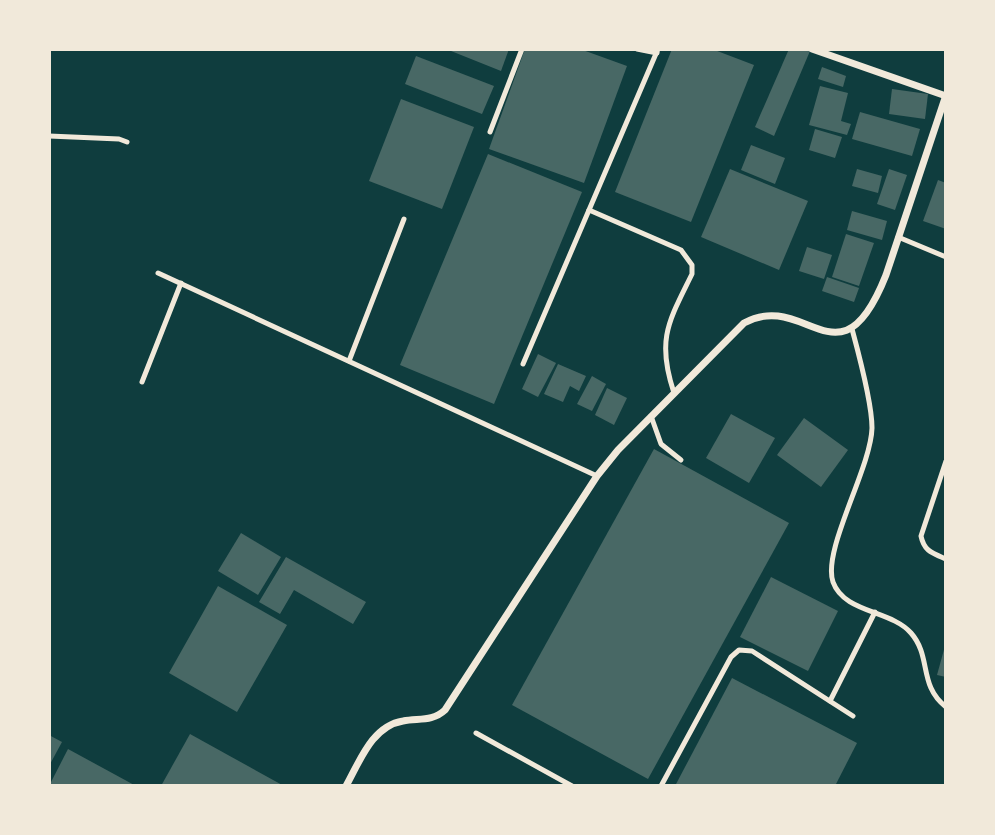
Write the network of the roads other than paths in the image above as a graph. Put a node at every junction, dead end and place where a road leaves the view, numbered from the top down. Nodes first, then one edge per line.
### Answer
1 (522, 49) edge
2 (638, 49) edge
3 (812, 49) edge
4 (658, 51) edge
5 (946, 96) edge
6 (490, 132) dead end
7 (49, 136) edge
8 (127, 142) dead end
9 (589, 210) junction
10 (404, 219) dead end
11 (898, 237) junction
12 (946, 257) edge
13 (158, 273) dead end
14 (181, 283) junction
15 (852, 329) junction
16 (349, 361) junction
17 (523, 364) dead end
18 (142, 382) dead end
19 (674, 393) junction
20 (651, 416) junction
21 (681, 460) dead end
22 (946, 461) edge
23 (597, 476) junction
24 (946, 559) edge
25 (875, 612) junction
26 (830, 701) junction
27 (946, 707) edge
28 (853, 716) dead end
29 (476, 733) dead end
30 (346, 786) edge
31 (572, 786) edge
32 (661, 786) edge

1 - 6 lane
2 - 4 lane
3 - 5 street
4 - 9 lane
5 - 11 street
7 - 8 lane
9 - 17 lane
9 - 19 lane
10 - 16 lane
11 - 12 lane
11 - 15 street
13 - 14 lane
14 - 16 lane
14 - 18 lane
15 - 19 street
15 - 25 lane
16 - 23 lane
19 - 20 street
20 - 21 lane
20 - 23 street
22 - 24 lane
23 - 30 street
25 - 26 lane
25 - 27 lane
26 - 28 lane
26 - 32 lane
29 - 31 lane

